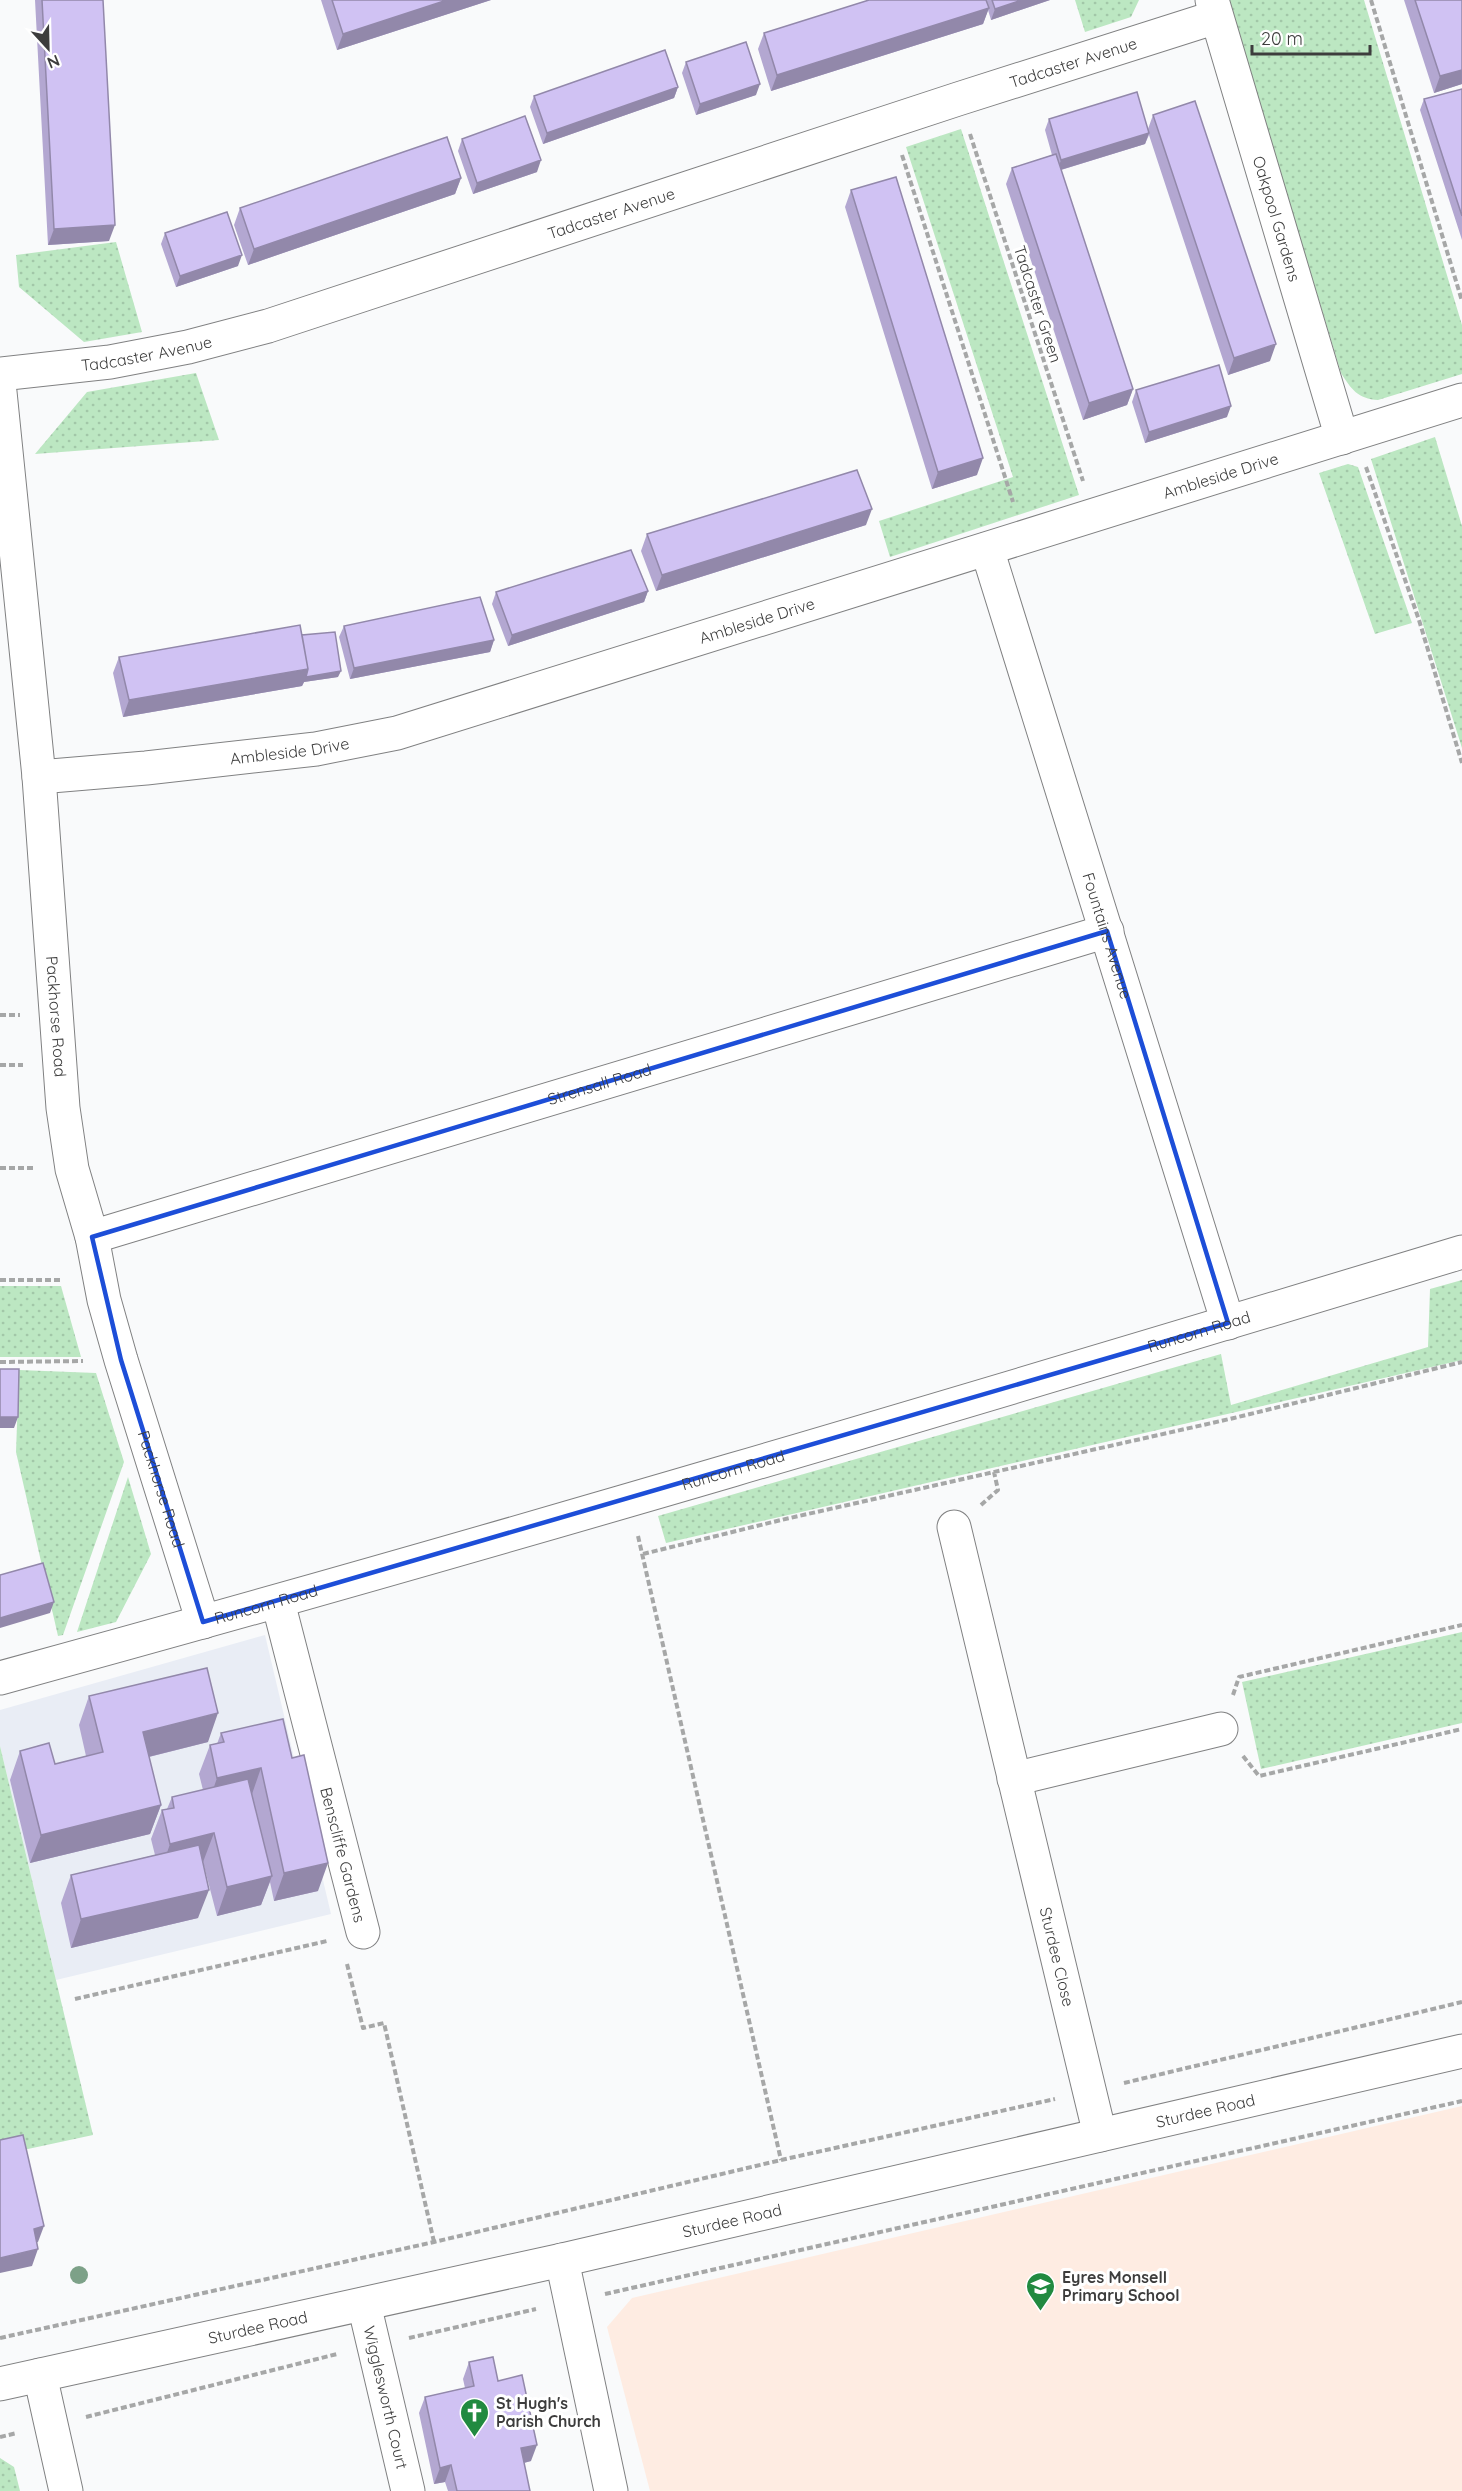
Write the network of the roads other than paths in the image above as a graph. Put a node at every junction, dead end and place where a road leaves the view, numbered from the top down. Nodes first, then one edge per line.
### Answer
1 (1214, 8) edge
2 (0, 374) edge
3 (0, 392) edge
4 (1462, 400) edge
5 (1342, 438) junction
6 (987, 549) junction
7 (39, 777) junction
8 (1107, 932) junction
9 (92, 1237) junction
10 (1462, 1252) edge
11 (1228, 1323) junction
12 (954, 1527) dead end
13 (278, 1602) junction
14 (203, 1622) junction
15 (0, 1678) edge
16 (1221, 1729) road end
17 (1014, 1779) junction
18 (351, 1935) road end
19 (1462, 2051) edge
20 (1100, 2135) junction
21 (562, 2260) junction
22 (364, 2304) junction
23 (40, 2375) junction
24 (0, 2384) edge
25 (66, 2491) edge
26 (408, 2491) edge
27 (611, 2491) edge

1 - 2 street, Tadcaster Avenue
1 - 5 street, Oakpool Gardens
3 - 7 street, Packhorse Road
4 - 5 street, Ambleside Drive
5 - 6 street, Ambleside Drive
6 - 7 street, Ambleside Drive
6 - 8 street, Fountains Avenue
7 - 9 street, Packhorse Road
8 - 9 street, Strensall Road
8 - 11 street, Fountains Avenue
9 - 14 street, Packhorse Road
10 - 11 street, Runcorn Road
11 - 13 street, Runcorn Road
12 - 17 street, Sturdee Close
13 - 14 street, Runcorn Road
13 - 18 street, Benscliffe Gardens
14 - 15 street, Runcorn Road
16 - 17 street
17 - 20 street, Sturdee Close
19 - 20 street, Sturdee Road
20 - 21 street, Sturdee Road
21 - 22 street, Sturdee Road
21 - 27 street
22 - 23 street, Sturdee Road
22 - 26 street, Wigglesworth Court
23 - 24 street, Sturdee Road
23 - 25 street

